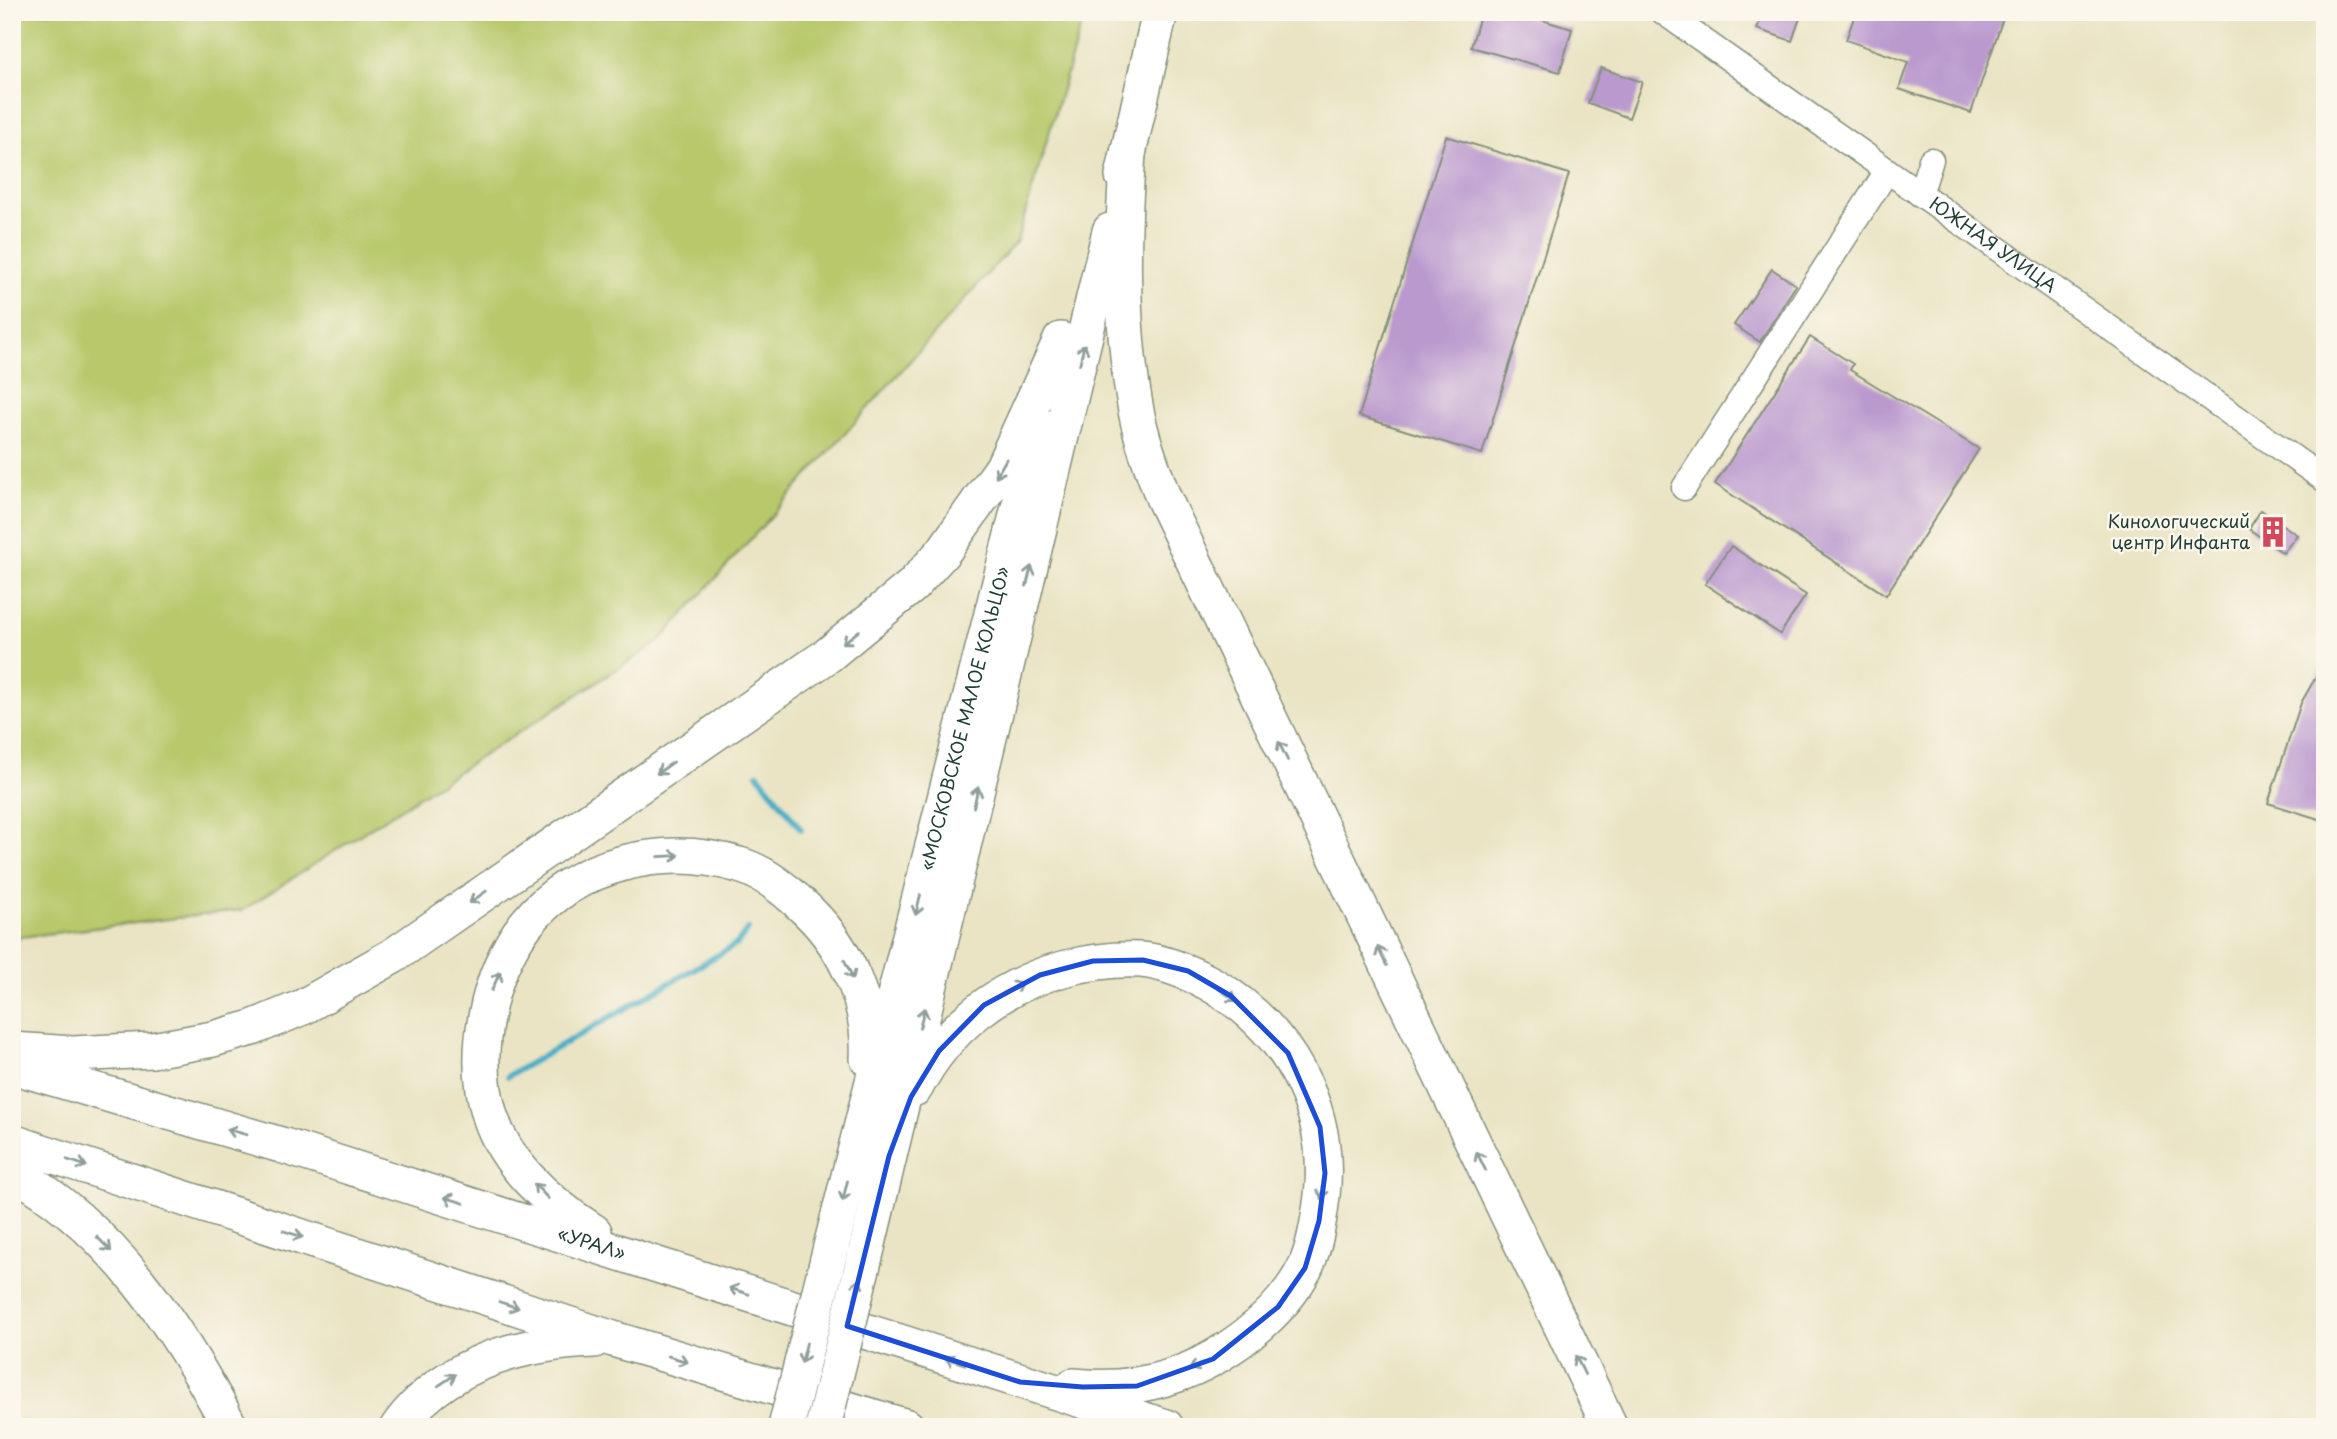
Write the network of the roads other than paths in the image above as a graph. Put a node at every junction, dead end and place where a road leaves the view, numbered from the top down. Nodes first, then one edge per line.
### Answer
1 (1160, 12) edge
2 (1663, 12) edge
3 (1128, 153) junction
4 (1931, 160) dead end
5 (1887, 171) junction
6 (1920, 194) junction
7 (1062, 340) junction
8 (2325, 480) edge
9 (1684, 488) dead end
10 (12, 1049) edge
11 (12, 1066) edge
12 (12, 1142) edge
13 (857, 1143) junction
14 (889, 1156) junction
15 (12, 1171) edge
16 (636, 1258) junction
17 (613, 1339) junction
18 (1020, 1382) junction
19 (230, 1427) edge
20 (398, 1427) edge
21 (786, 1427) edge
22 (823, 1427) edge
23 (907, 1427) edge
24 (1166, 1427) edge
25 (1610, 1427) edge

1 - 3 highway, «МОСКОВСКОЕ МАЛОЕ КОЛЬЦО»
1 - 7 highway, «МОСКОВСКОЕ МАЛОЕ КОЛЬЦО»
2 - 5 street, ЮЖНАЯ УЛИЦА
14 -> 3 highway, «МОСКОВСКОЕ МАЛОЕ КОЛЬЦО»
25 -> 3 highway
4 - 6 street
5 - 6 street, ЮЖНАЯ УЛИЦА
5 - 9 street
6 - 8 street, ЮЖНАЯ УЛИЦА
7 -> 10 highway
7 -> 13 highway, «МОСКОВСКОЕ МАЛОЕ КОЛЬЦО»
16 -> 11 highway, «УРАЛ»
12 -> 17 highway
16 -> 13 highway
13 -> 21 highway, «МОСКОВСКОЕ МАЛОЕ КОЛЬЦО», bridge
14 -> 18 highway
22 -> 14 highway, «МОСКОВСКОЕ МАЛОЕ КОЛЬЦО», bridge
15 -> 19 highway
18 -> 16 highway, «УРАЛ»
20 -> 17 highway
17 -> 23 highway
18 - 24 highway, «УРАЛ»

